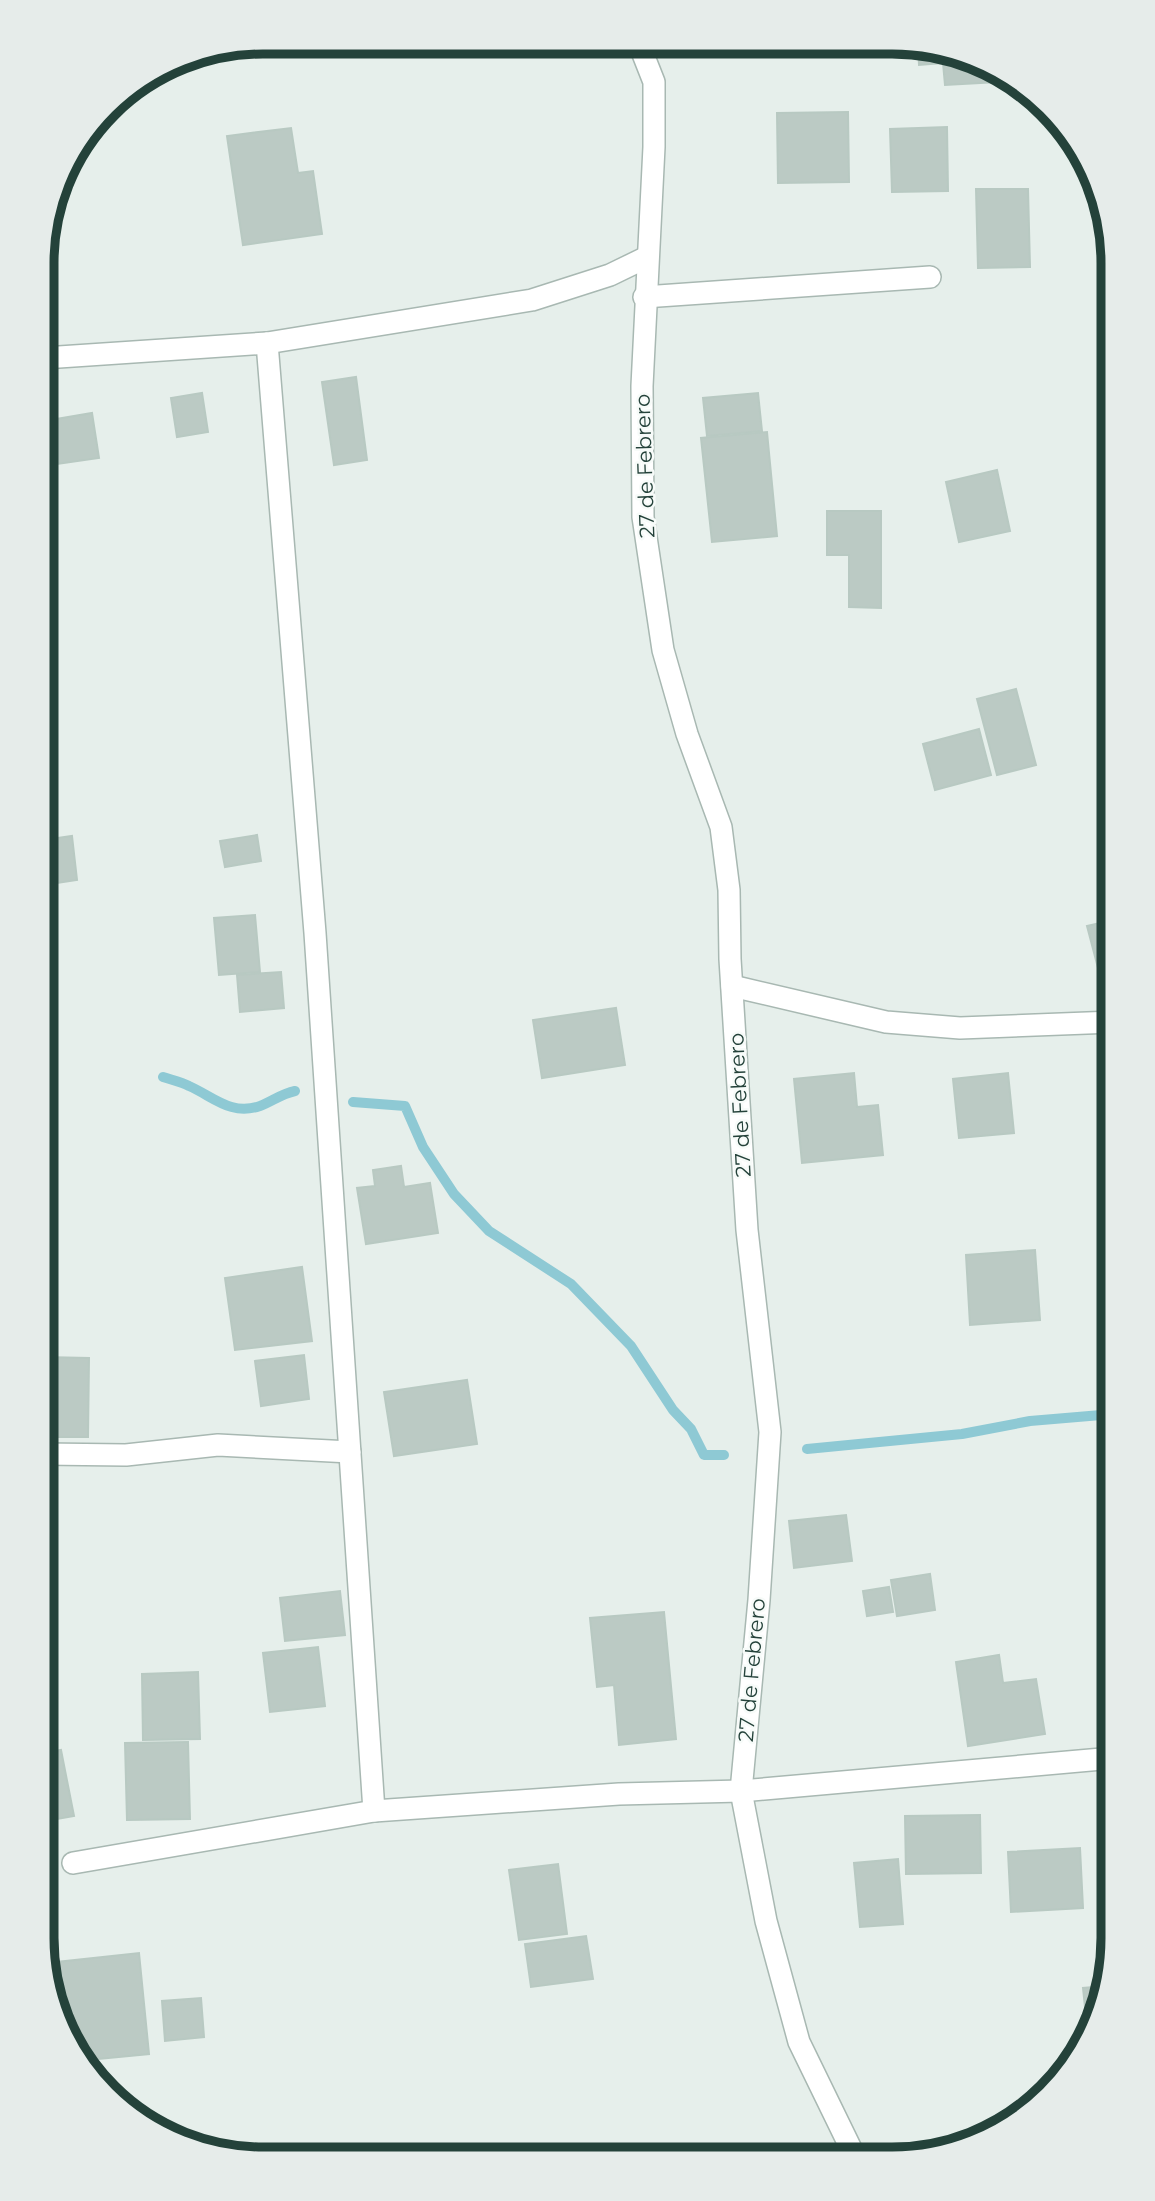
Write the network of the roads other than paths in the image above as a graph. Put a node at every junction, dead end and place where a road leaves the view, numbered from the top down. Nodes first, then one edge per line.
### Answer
1 (643, 54) edge
2 (647, 257) junction
3 (930, 277) dead end
4 (644, 297) junction
5 (267, 343) junction
6 (54, 357) edge
7 (732, 986) junction
8 (1101, 1022) edge
9 (350, 1451) junction
10 (54, 1454) edge
11 (1100, 1759) edge
12 (741, 1791) junction
13 (374, 1811) junction
14 (72, 1863) dead end
15 (850, 2147) edge

1 - 2 street, 27 de Febrero
2 - 4 street, 27 de Febrero
2 - 5 street
3 - 4 street
4 - 7 street, 27 de Febrero
5 - 6 street
5 - 9 street
7 - 8 street
7 - 12 street, 27 de Febrero
9 - 10 street
9 - 13 street
11 - 12 street
12 - 13 street
12 - 15 street, 27 de Febrero
13 - 14 street

